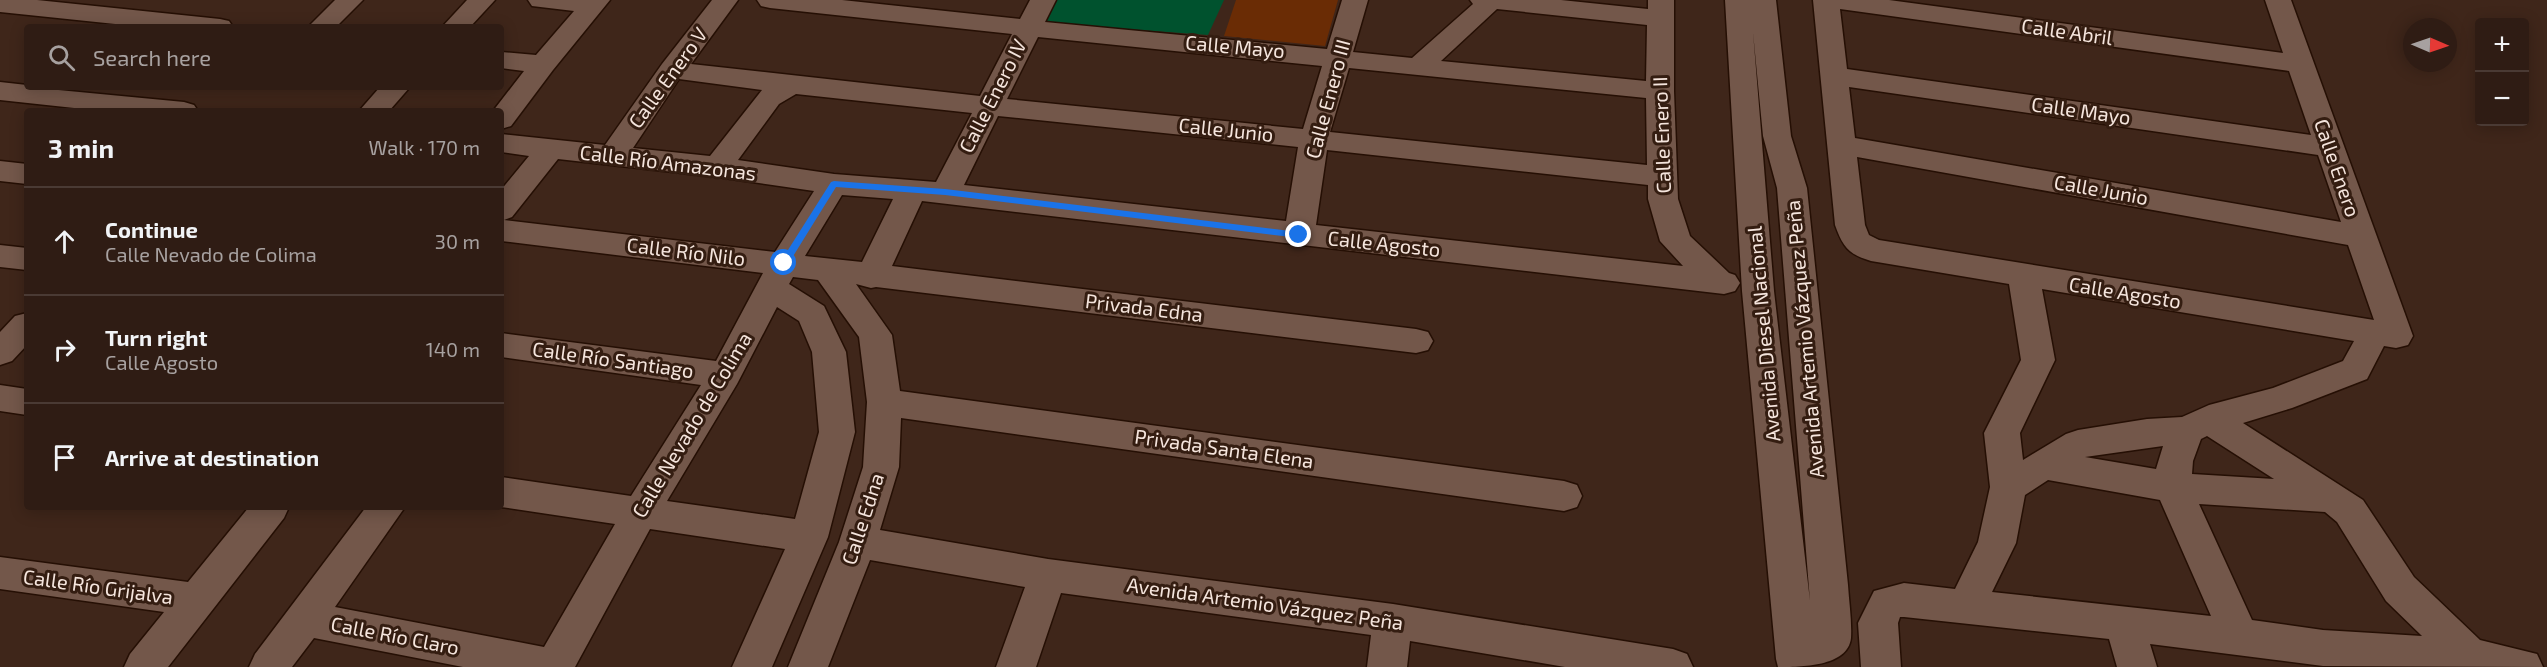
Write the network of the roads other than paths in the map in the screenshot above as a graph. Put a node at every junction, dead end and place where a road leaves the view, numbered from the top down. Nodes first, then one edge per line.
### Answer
1 (350, 0) edge
2 (482, 0) edge
3 (541, 0) edge
4 (725, 0) edge
5 (770, 0) edge
6 (1042, 0) edge
7 (1355, 0) edge
8 (1483, 0) edge
9 (1738, 0) edge
10 (1763, 0) edge
11 (1826, 0) edge
12 (1831, 0) edge
13 (2278, 0) edge
14 (1491, 1) edge
15 (595, 3) edge
16 (0, 4) edge
17 (63, 6) edge
18 (1661, 9) edge
19 (127, 14) edge
20 (189, 24) edge
21 (324, 24) edge
22 (457, 24) edge
23 (1028, 28) junction
24 (1338, 57) junction
25 (504, 60) edge
26 (543, 64) junction
27 (2302, 64) junction
28 (1419, 66) junction
29 (672, 70) junction
30 (1833, 76) junction
31 (791, 85) junction
32 (393, 90) edge
33 (0, 91) edge
34 (1660, 91) junction
35 (74, 93) edge
36 (988, 105) junction
37 (166, 108) edge
38 (376, 108) edge
39 (504, 116) edge
40 (1314, 139) junction
41 (504, 143) edge
42 (1842, 145) junction
43 (2329, 147) junction
44 (550, 149) junction
45 (612, 157) junction
46 (718, 166) junction
47 (0, 171) edge
48 (24, 174) edge
49 (1661, 176) junction
50 (834, 184) junction
51 (912, 190) junction
52 (945, 192) junction
53 (504, 206) edge
54 (504, 230) edge
55 (1299, 235) junction
56 (2360, 236) junction
57 (0, 256) edge
58 (24, 260) edge
59 (829, 271) junction
60 (777, 276) junction
61 (871, 277) junction
62 (2024, 277) junction
63 (1719, 282) junction
64 (1758, 291) junction
65 (1801, 295) junction
66 (24, 328) edge
67 (2386, 335) junction
68 (1416, 341) dead end
69 (504, 348) edge
70 (0, 352) edge
71 (725, 375) junction
72 (0, 398) edge
73 (24, 402) edge
74 (884, 402) junction
75 (2198, 425) junction
76 (2044, 465) junction
77 (2008, 487) junction
78 (2173, 487) junction
79 (504, 492) edge
80 (1564, 496) dead end
81 (2333, 498) junction
82 (269, 510) edge
83 (385, 510) edge
84 (641, 511) junction
85 (809, 537) junction
86 (858, 542) junction
87 (0, 573) edge
88 (1048, 575) junction
89 (195, 600) junction
90 (1965, 607) junction
91 (306, 620) junction
92 (1393, 621) junction
93 (2124, 625) junction
94 (2240, 636) junction
95 (2469, 656) junction
96 (2327, 657) edge
97 (1797, 663) edge
98 (144, 667) edge
99 (269, 667) edge
100 (554, 667) edge
101 (752, 667) edge
102 (808, 667) edge
103 (1016, 667) edge
104 (1387, 667) edge
105 (1673, 667) edge
106 (1881, 667) edge
107 (2137, 667) edge
108 (2523, 667) edge

1 - 21 street
2 - 22 street
3 - 15 street
4 - 29 street, Calle Enero V
5 - 23 street, Calle Mayo
6 - 23 street, Calle Enero IV
7 - 24 street, Calle Enero III
8 - 14 street
9 - 64 street, Avenida Diesel Nacional
10 - 65 street, Avenida Artemio Vázquez Peña
11 - 30 street
12 - 27 street, Calle Abril
13 - 27 street, Calle Enero
14 - 18 street
14 - 28 street
15 - 26 street
16 - 17 street
17 - 19 street
18 - 34 street, Calle Enero II
19 - 20 street
23 - 24 street, Calle Mayo
23 - 36 street, Calle Enero IV
24 - 28 street, Calle Mayo
24 - 40 street, Calle Enero III
25 - 26 street
26 - 39 street
27 - 43 street, Calle Enero
28 - 34 street, Calle Mayo
29 - 31 street, Calle Junio
29 - 45 street, Calle Enero V
30 - 42 street
30 - 43 street, Calle Mayo
31 - 36 street, Calle Junio
31 - 46 street
32 - 38 street
33 - 35 street
34 - 49 street, Calle Enero II
35 - 37 street
36 - 40 street, Calle Junio
36 - 52 street, Calle Enero IV
40 - 49 street, Calle Junio
40 - 55 street, Calle Enero III
41 - 44 street, Calle Río Amazonas
42 - 56 street, Calle Junio
42 - 62 street, Calle Agosto
43 - 56 street, Calle Enero
44 - 45 street, Calle Río Amazonas
44 - 53 street
45 - 46 street, Calle Río Amazonas
46 - 50 street, Calle Río Amazonas
47 - 48 street
49 - 63 street, Calle Enero II
50 - 51 street, Calle Agosto
50 - 60 street, Calle Nevado de Colima
51 - 52 street, Calle Agosto
51 - 61 street
52 - 55 street, Calle Agosto
54 - 60 street, Calle Río Nilo
55 - 63 street, Calle Agosto
56 - 67 street, Calle Enero
57 - 58 street
59 - 60 street, Calle Río Nilo
59 - 61 street, Calle Río Nilo
59 - 74 street, Calle Edna
60 - 71 street, Calle Nevado de Colima
60 - 85 street
61 - 68 street, Privada Edna
62 - 67 street, Calle Agosto
62 - 77 street
63 - 64 street
64 - 65 street
64 - 97 street, Avenida Diesel Nacional
65 - 97 street, Avenida Artemio Vázquez Peña
66 - 70 street
67 - 75 street
69 - 71 street, Calle Río Santiago
71 - 84 street, Calle Nevado de Colima
72 - 73 street
74 - 80 street, Privada Santa Elena
74 - 86 street, Calle Edna
75 - 76 street
75 - 78 street
75 - 81 street
76 - 77 street
76 - 78 street
77 - 90 street
78 - 81 street
78 - 94 street
79 - 84 street
81 - 95 street
82 - 89 street
83 - 91 street
84 - 85 street
84 - 100 street, Calle Nevado de Colima
85 - 101 street
86 - 88 street, Avenida Artemio Vázquez Peña
86 - 102 street, Calle Edna
87 - 89 street, Calle Río Grijalva
88 - 92 street, Avenida Artemio Vázquez Peña
88 - 103 street
89 - 98 street
90 - 93 street
90 - 106 street
91 - 99 street
91 - 100 street, Calle Río Claro
92 - 104 street
92 - 105 street, Avenida Artemio Vázquez Peña
93 - 94 street
93 - 107 street
94 - 96 street
95 - 96 street
95 - 108 street

